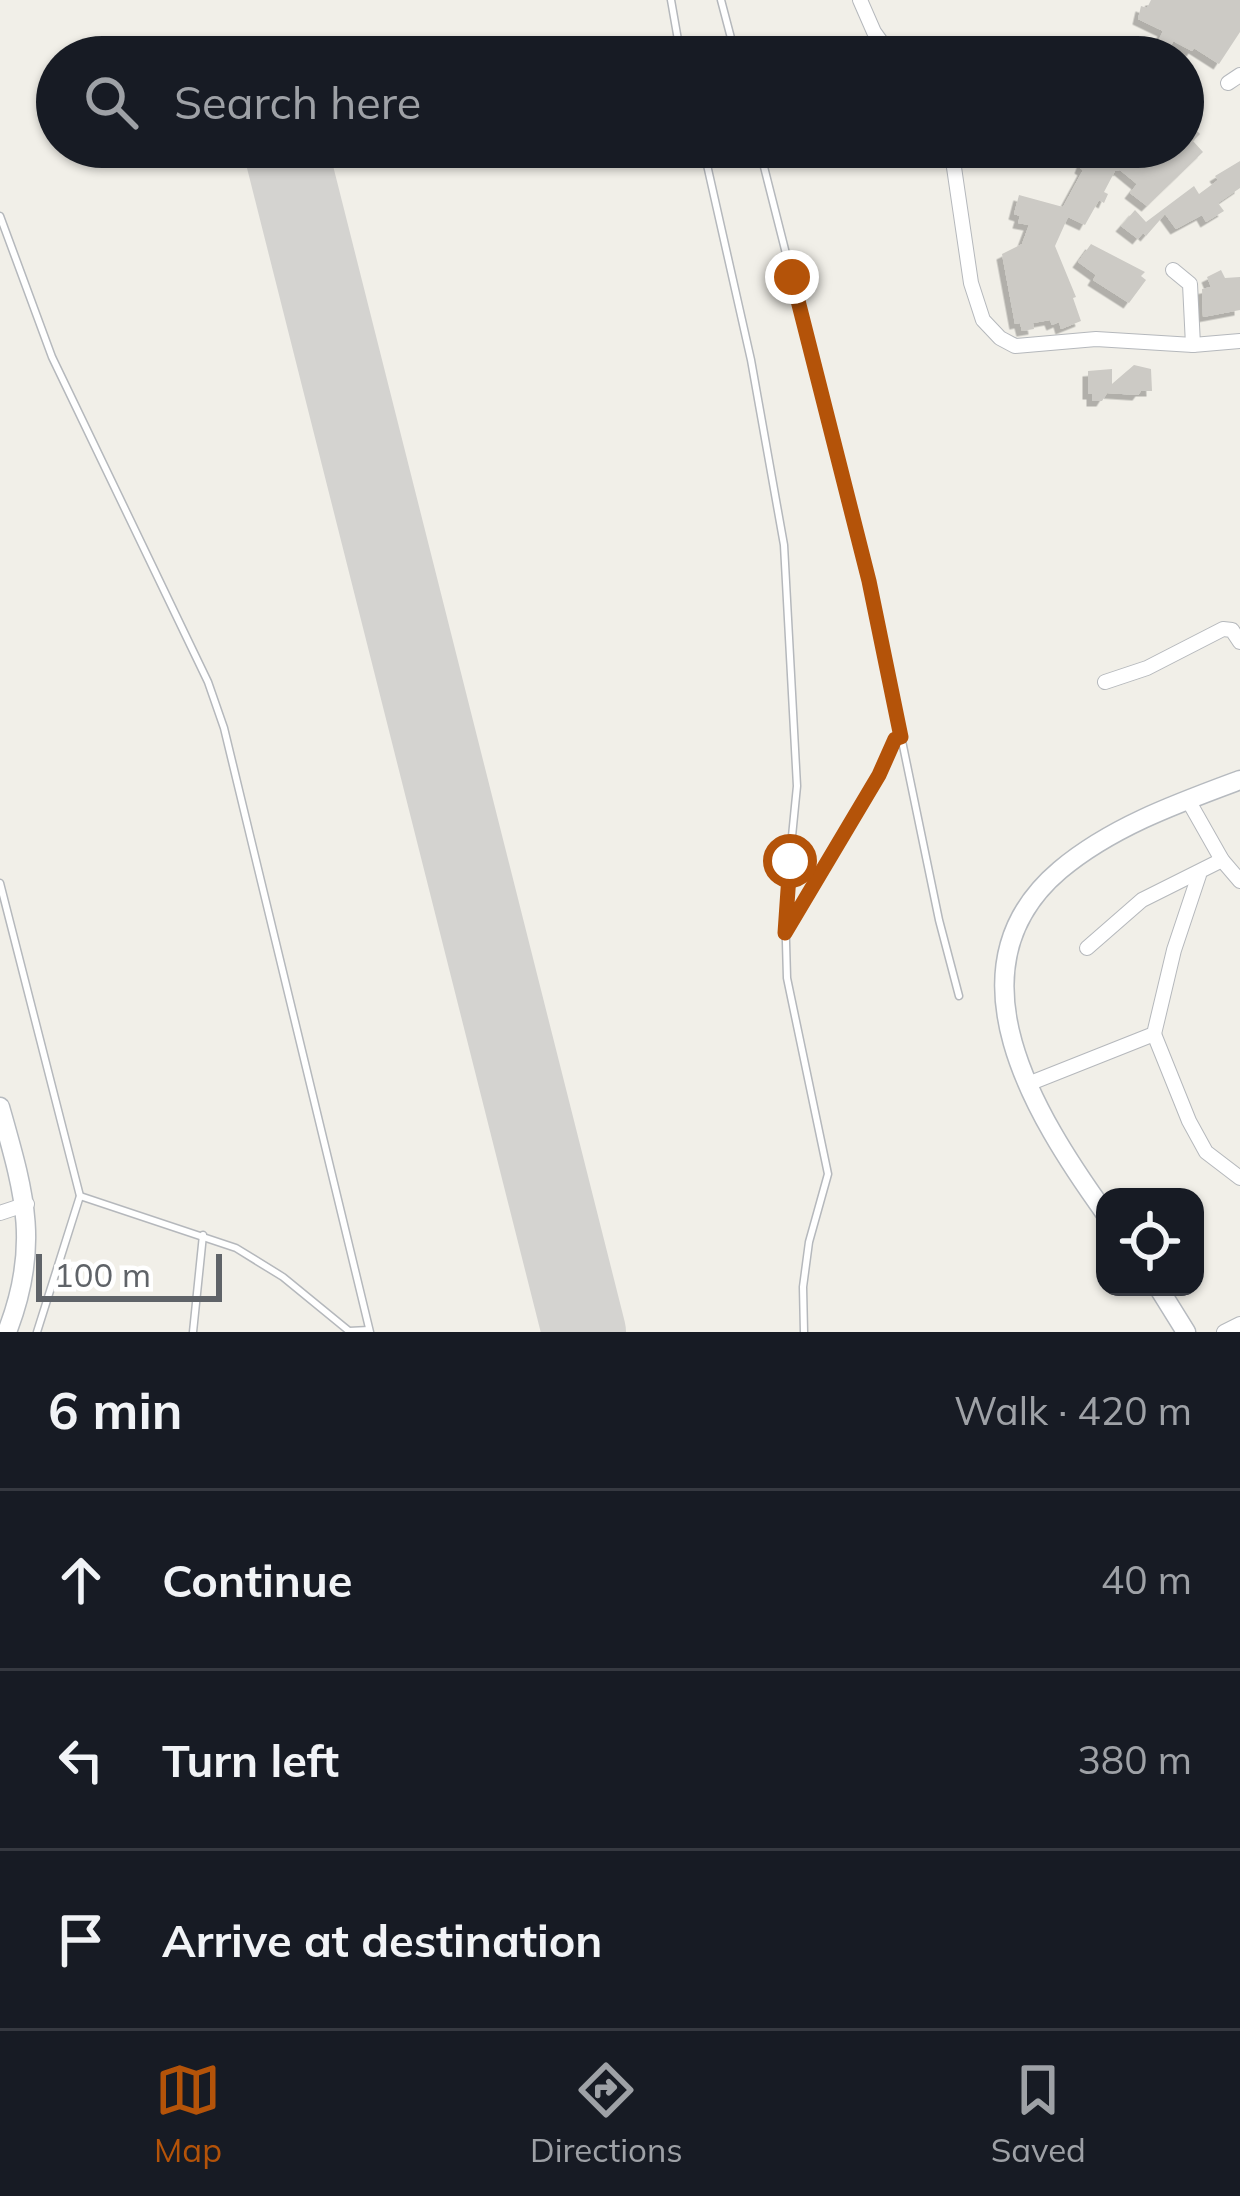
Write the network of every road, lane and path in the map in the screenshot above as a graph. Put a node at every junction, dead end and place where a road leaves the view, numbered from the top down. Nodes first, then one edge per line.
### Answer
1 (671, 0) edge
2 (721, 0) edge
3 (860, 0) edge
4 (677, 36) edge
5 (730, 36) edge
6 (877, 36) edge
7 (708, 168) edge
8 (764, 168) edge
9 (954, 168) edge
10 (0, 216) edge
11 (1173, 270) dead end
12 (1240, 340) edge
13 (1192, 345) junction
14 (1240, 642) edge
15 (1105, 682) dead end
16 (901, 737) junction
17 (1240, 780) edge
18 (1188, 800) junction
19 (1222, 860) junction
20 (1199, 875) junction
21 (1240, 880) edge
22 (0, 883) edge
23 (785, 933) junction
24 (1088, 948) dead end
25 (959, 996) dead end
26 (1154, 1034) junction
27 (1028, 1084) junction
28 (0, 1107) edge
29 (7, 1156) edge
30 (1240, 1178) edge
31 (80, 1196) junction
32 (1096, 1200) edge
33 (27, 1204) junction
34 (0, 1213) edge
35 (203, 1235) junction
36 (1164, 1296) edge
37 (1240, 1324) edge
38 (370, 1331) edge
39 (7, 1332) edge
40 (37, 1332) edge
41 (194, 1332) edge
42 (804, 1332) edge
43 (1186, 1332) edge
44 (1224, 1332) edge

1 - 4 lane
2 - 5 lane
3 - 6 street
7 - 23 lane
8 - 16 lane
9 - 13 street
10 - 38 lane
11 - 13 street
12 - 13 street
14 - 15 street
16 - 23 lane
16 - 25 lane
17 - 18 main road
18 - 19 street
18 - 27 main road
19 - 20 street
19 - 21 street
20 - 24 street
20 - 26 street
22 - 31 lane
23 - 42 lane
26 - 27 street
26 - 30 street
27 - 32 main road
28 - 29 main road
29 - 33 main road
31 - 35 lane
31 - 40 lane
33 - 34 street
33 - 39 main road
35 - 38 lane
35 - 41 lane
36 - 43 main road
37 - 44 street

